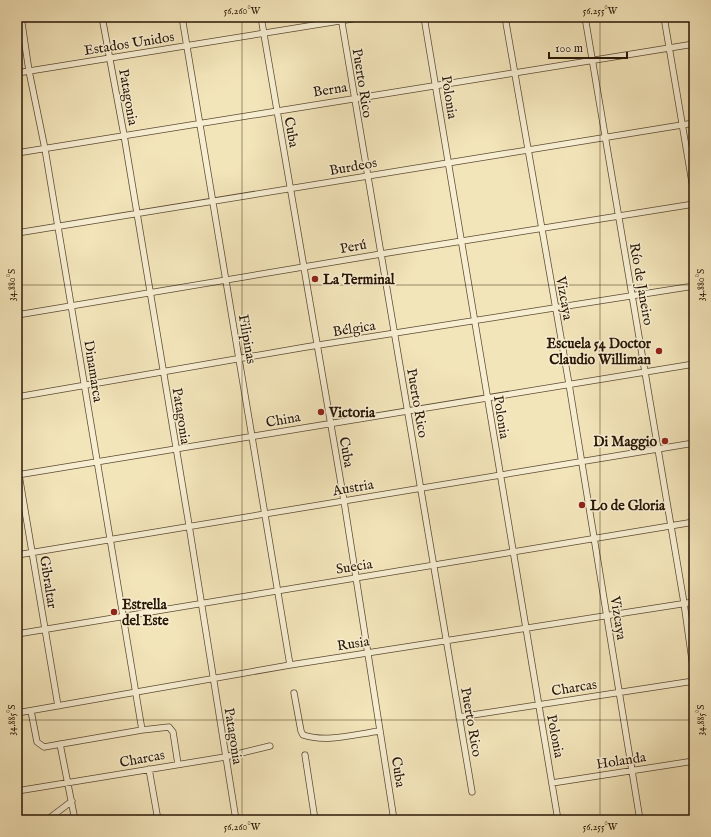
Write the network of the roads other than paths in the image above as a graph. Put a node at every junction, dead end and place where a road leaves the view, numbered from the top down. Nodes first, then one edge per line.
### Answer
1 (21, 17) edge
2 (102, 17) edge
3 (182, 17) edge
4 (261, 17) edge
5 (364, 17) edge
6 (424, 17) edge
7 (505, 17) edge
8 (585, 17) edge
9 (664, 17) edge
10 (341, 19) edge
11 (263, 33) junction
12 (694, 44) edge
13 (186, 46) junction
14 (668, 48) junction
15 (110, 58) junction
16 (592, 62) junction
17 (29, 71) junction
18 (17, 73) edge
19 (515, 74) junction
20 (436, 85) junction
21 (354, 98) junction
22 (276, 110) junction
23 (694, 123) edge
24 (199, 124) junction
25 (682, 125) junction
26 (124, 136) junction
27 (605, 138) junction
28 (45, 149) junction
29 (528, 152) junction
30 (17, 153) edge
31 (448, 163) junction
32 (368, 176) junction
33 (289, 190) junction
34 (694, 194) edge
35 (213, 203) junction
36 (694, 204) edge
37 (136, 213) junction
38 (618, 217) junction
39 (58, 227) junction
40 (541, 229) junction
41 (17, 233) edge
42 (462, 241) junction
43 (381, 254) junction
44 (302, 268) junction
45 (226, 281) junction
46 (694, 286) edge
47 (150, 292) junction
48 (631, 295) junction
49 (72, 306) junction
50 (554, 307) junction
51 (17, 315) edge
52 (474, 320) junction
53 (394, 334) junction
54 (316, 346) junction
55 (239, 360) junction
56 (694, 364) edge
57 (163, 372) junction
58 (644, 372) junction
59 (569, 384) junction
60 (84, 385) junction
61 (17, 397) edge
62 (487, 397) junction
63 (406, 410) junction
64 (330, 424) junction
65 (252, 437) junction
66 (694, 443) edge
67 (176, 449) junction
68 (658, 449) junction
69 (17, 462) edge
70 (97, 462) junction
71 (581, 462) junction
72 (500, 474) junction
73 (18, 475) edge
74 (420, 487) junction
75 (344, 501) junction
76 (265, 514) junction
77 (694, 522) edge
78 (670, 526) junction
79 (189, 527) junction
80 (594, 538) junction
81 (110, 539) junction
82 (513, 551) junction
83 (32, 552) junction
84 (17, 555) edge
85 (433, 566) junction
86 (355, 578) junction
87 (278, 590) junction
88 (694, 602) edge
89 (684, 603) junction
90 (200, 604) junction
91 (123, 616) junction
92 (606, 616) junction
93 (526, 627) junction
94 (44, 630) junction
95 (17, 634) edge
96 (446, 640) junction
97 (368, 652) junction
98 (290, 665) junction
99 (694, 674) edge
100 (212, 680) junction
101 (694, 681) edge
102 (136, 692) junction
103 (294, 692) dead end
104 (618, 692) junction
105 (537, 704) junction
106 (58, 706) junction
107 (31, 711) junction
108 (17, 713) edge
109 (459, 717) junction
110 (142, 730) junction
111 (380, 731) junction
112 (60, 744) junction
113 (270, 746) dead end
114 (305, 755) dead end
115 (225, 757) junction
116 (694, 761) edge
117 (178, 764) junction
118 (149, 770) junction
119 (631, 771) junction
120 (69, 783) junction
121 (552, 783) junction
122 (17, 791) edge
123 (472, 792) dead end
124 (72, 801) junction
125 (47, 820) edge
126 (75, 820) edge
127 (158, 820) edge
128 (236, 820) edge
129 (315, 820) edge
130 (322, 820) edge
131 (330, 820) edge
132 (394, 820) edge
133 (558, 820) edge
134 (640, 820) edge

1 - 17 street, Dinamarca
2 - 15 street, Patagonia
3 - 13 street, Filipinas
4 - 11 street, Cuba
5 - 10 street, Estados Unidos
6 - 20 street, Polonia
7 - 19 street, Vizcaya
8 - 16 street, Río de Janeiro
9 - 14 street
10 - 11 street, Estados Unidos
10 - 21 street, Puerto Rico
11 - 13 street, Estados Unidos
11 - 22 street, Cuba
12 - 14 street, Berna
13 - 15 street, Estados Unidos
13 - 24 street, Filipinas
14 - 16 street, Berna
14 - 25 street
15 - 17 street, Estados Unidos
15 - 26 street, Patagonia
16 - 19 street, Berna
16 - 27 street, Río de Janeiro
17 - 18 street, Estados Unidos
17 - 28 street, Dinamarca
19 - 20 street, Berna
19 - 29 street, Vizcaya
20 - 21 street, Berna
20 - 31 street, Polonia
21 - 22 street, Berna
21 - 32 street, Puerto Rico
22 - 24 street, Berna
22 - 33 street, Cuba
23 - 25 street, Burdeos
24 - 26 street, Berna
24 - 35 street, Filipinas
25 - 27 street, Burdeos
25 - 34 street
26 - 28 street, Berna
26 - 37 street, Patagonia
27 - 29 street, Burdeos
27 - 38 street, Río de Janeiro
28 - 30 street, Berna
28 - 39 street, Dinamarca
29 - 31 street, Burdeos
29 - 40 street, Vizcaya
31 - 32 street, Burdeos
31 - 42 street, Polonia
32 - 33 street, Burdeos
32 - 43 street, Puerto Rico
33 - 35 street, Burdeos
33 - 44 street, Cuba
35 - 37 street, Burdeos
35 - 45 street, Filipinas
36 - 38 street, Perú
37 - 39 street, Burdeos
37 - 47 street, Patagonia
38 - 40 street, Perú
38 - 48 street, Río de Janeiro
39 - 41 street, Burdeos
39 - 49 street, Dinamarca
40 - 42 street, Perú
40 - 50 street, Vizcaya
42 - 43 street, Perú
42 - 52 street, Polonia
43 - 44 street, Perú
43 - 53 street, Puerto Rico
44 - 45 street, Perú
44 - 54 street, Cuba
45 - 47 street, Perú
45 - 55 street, Filipinas
46 - 48 street, Bélgica
47 - 49 street, Perú
47 - 57 street, Patagonia
48 - 50 street, Bélgica
48 - 58 street, Río de Janeiro
49 - 51 street, Perú
49 - 60 street, Dinamarca
50 - 52 street, Bélgica
50 - 59 street, Vizcaya
52 - 53 street, Bélgica
52 - 62 street, Polonia
53 - 54 street, Bélgica
53 - 63 street, Puerto Rico
54 - 55 street, Bélgica
54 - 64 street, Cuba
55 - 57 street, Bélgica
55 - 65 street, Filipinas
56 - 58 street, China
57 - 60 street, Bélgica
57 - 67 street, Patagonia
58 - 59 street, China
58 - 68 street, Río de Janeiro
59 - 62 street, China
59 - 71 street, Vizcaya
60 - 61 street, Bélgica
60 - 70 street, Dinamarca
62 - 63 street, China
62 - 72 street, Polonia
63 - 64 street, China
63 - 74 street, Puerto Rico
64 - 65 street, China
64 - 75 street, Cuba
65 - 67 street, China
65 - 76 street, Filipinas
66 - 68 street, Austria
67 - 70 street, China
67 - 79 street, Patagonia
68 - 71 street, Austria
68 - 78 street, Río de Janeiro
69 - 73 street, Gibraltar
70 - 73 street, China
70 - 81 street, Dinamarca
71 - 72 street, Austria
71 - 80 street, Vizcaya
72 - 74 street, Austria
72 - 82 street, Polonia
73 - 83 street, Gibraltar
74 - 75 street, Austria
74 - 85 street, Puerto Rico
75 - 76 street, Austria
75 - 86 street, Cuba
76 - 79 street, Austria
76 - 87 street, Filipinas
77 - 78 street, Suecia
78 - 80 street, Suecia
78 - 89 street, Río de Janeiro
79 - 81 street, Austria
79 - 90 street, Patagonia
80 - 82 street, Suecia
80 - 92 street, Vizcaya
81 - 83 street, Austria
81 - 91 street, Dinamarca
82 - 85 street, Suecia
82 - 93 street, Polonia
83 - 84 street, Austria
83 - 94 street, Gibraltar
85 - 86 street, Suecia
85 - 96 street, Puerto Rico
86 - 87 street, Suecia
86 - 97 street, Cuba
87 - 90 street, Suecia
87 - 98 street, Filipinas
88 - 89 street, Rusia
89 - 92 street, Rusia
89 - 99 street, Río de Janeiro
90 - 91 street, Suecia
90 - 100 street, Patagonia
91 - 94 street, Suecia
91 - 102 street, Dinamarca
92 - 93 street, Rusia
92 - 104 street, Vizcaya
93 - 96 street, Rusia
93 - 105 street, Polonia
94 - 95 street, Suecia
94 - 106 street, Gibraltar
96 - 97 street, Rusia
96 - 109 street, Puerto Rico
97 - 98 street, Rusia
97 - 111 street, Cuba
98 - 100 street, Rusia
100 - 102 street, Rusia
100 - 115 street, Patagonia
101 - 104 street, Charcas
102 - 106 street, Rusia
102 - 110 street, Dinamarca
103 - 111 street
104 - 105 street, Charcas
104 - 119 street, Vizcaya
105 - 109 street, Charcas
105 - 121 street, Polonia
106 - 107 street, Rusia
107 - 108 street, Rusia
107 - 112 street
109 - 123 street, Puerto Rico
110 - 112 street
110 - 117 street
111 - 132 street, Cuba
112 - 120 street
113 - 115 street, Charcas
114 - 129 street
115 - 117 street, Charcas
115 - 128 street, Patagonia
116 - 119 street, Holanda
117 - 118 street, Charcas
118 - 120 street, Charcas
118 - 127 street
119 - 121 street, Holanda
119 - 134 street, Vizcaya
120 - 122 street, Charcas
120 - 124 street
121 - 133 street, Polonia
124 - 125 street
124 - 126 street
130 - 131 street

